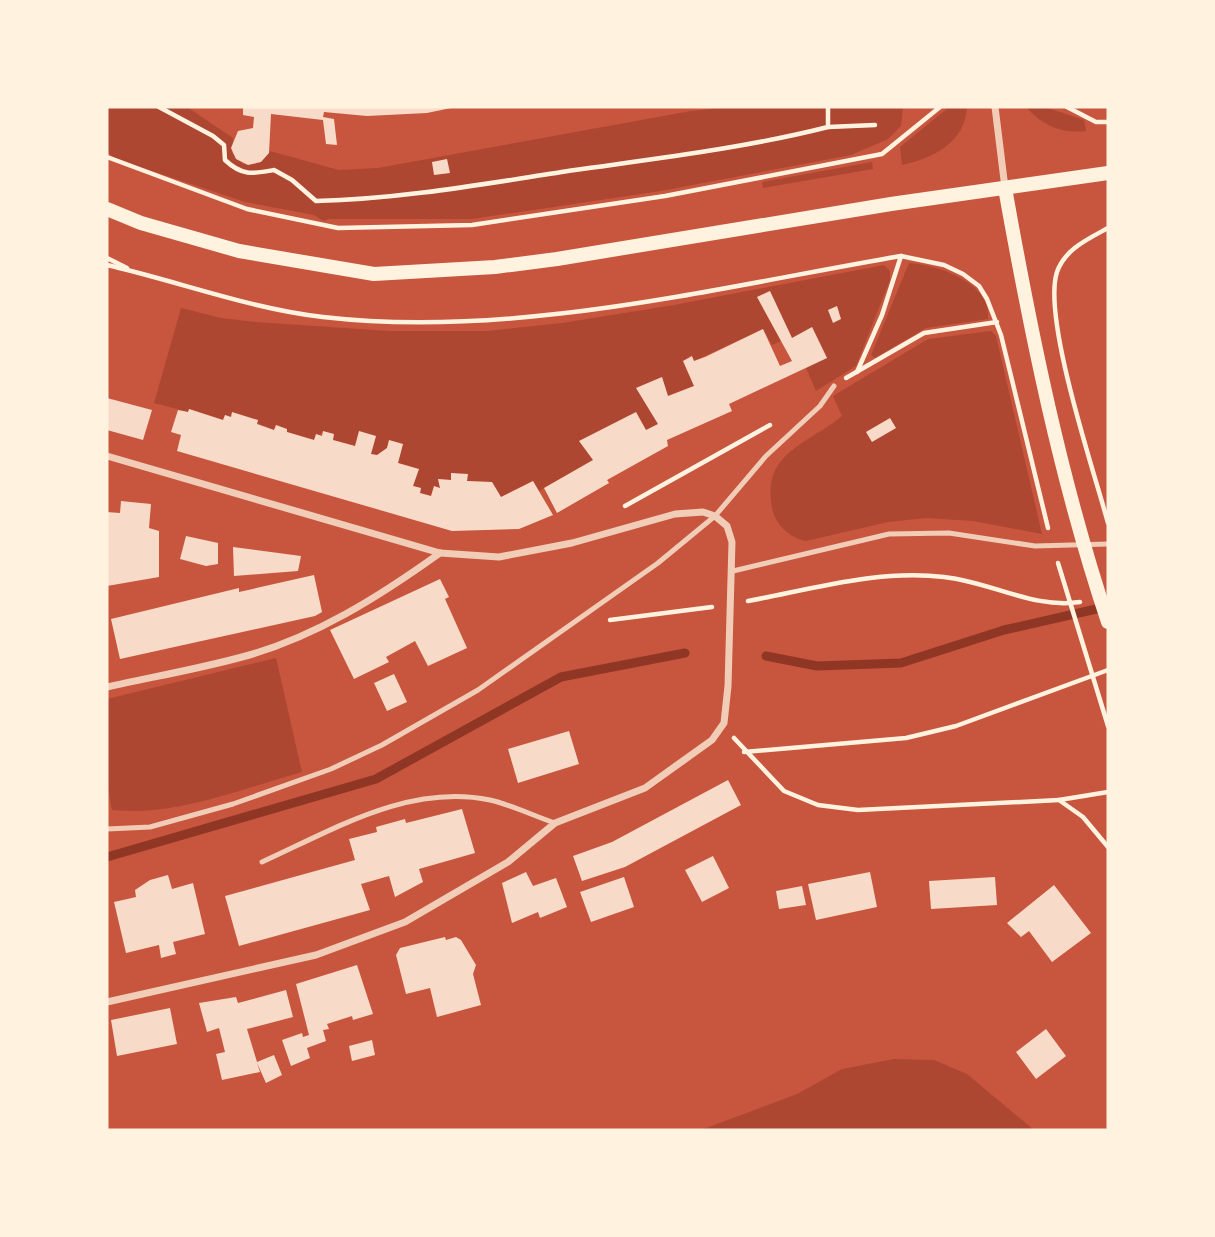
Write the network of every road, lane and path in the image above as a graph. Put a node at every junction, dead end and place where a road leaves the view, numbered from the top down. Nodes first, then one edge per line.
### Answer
1 (159, 107) edge
2 (828, 107) edge
3 (940, 107) edge
4 (996, 107) edge
5 (1067, 107) edge
6 (1108, 122) edge
7 (875, 125) dead end
8 (828, 127) junction
9 (107, 157) edge
10 (1108, 173) edge
11 (1005, 188) junction
12 (107, 209) edge
13 (1108, 228) edge
14 (901, 257) junction
15 (107, 258) edge
16 (107, 265) edge
17 (134, 271) junction
18 (997, 322) junction
19 (1001, 335) dead end
20 (834, 386) dead end
21 (781, 418) dead end
22 (107, 456) edge
23 (629, 504) dead end
24 (715, 516) junction
25 (1108, 523) edge
26 (1108, 544) edge
27 (440, 553) junction
28 (733, 572) junction
29 (1085, 601) dead end
30 (732, 604) junction
31 (1108, 622) edge
32 (569, 625) junction
33 (1108, 670) edge
34 (107, 687) edge
35 (724, 723) junction
36 (744, 752) junction
37 (1108, 792) edge
38 (1059, 800) junction
39 (555, 824) junction
40 (107, 829) edge
41 (1108, 847) edge
42 (262, 862) dead end
43 (107, 1002) edge

1 - 8 path
2 - 8 path
3 - 9 path
4 - 11 street
5 - 6 path
7 - 8 path
10 - 11 main road
11 - 12 main road
11 - 31 main road
13 - 25 path
14 - 17 path
14 - 18 path
14 - 18 path
15 - 17 path
16 - 17 path
18 - 19 path
20 - 24 lane
21 - 23 path
22 - 27 street
24 - 27 street
24 - 28 street
24 - 32 lane
26 - 28 lane
27 - 34 street
28 - 30 street
29 - 30 path
30 - 32 path
30 - 35 street
32 - 40 lane
33 - 36 path
35 - 36 path
35 - 39 street
36 - 38 path
37 - 38 path
38 - 41 path
39 - 42 lane
39 - 43 street

